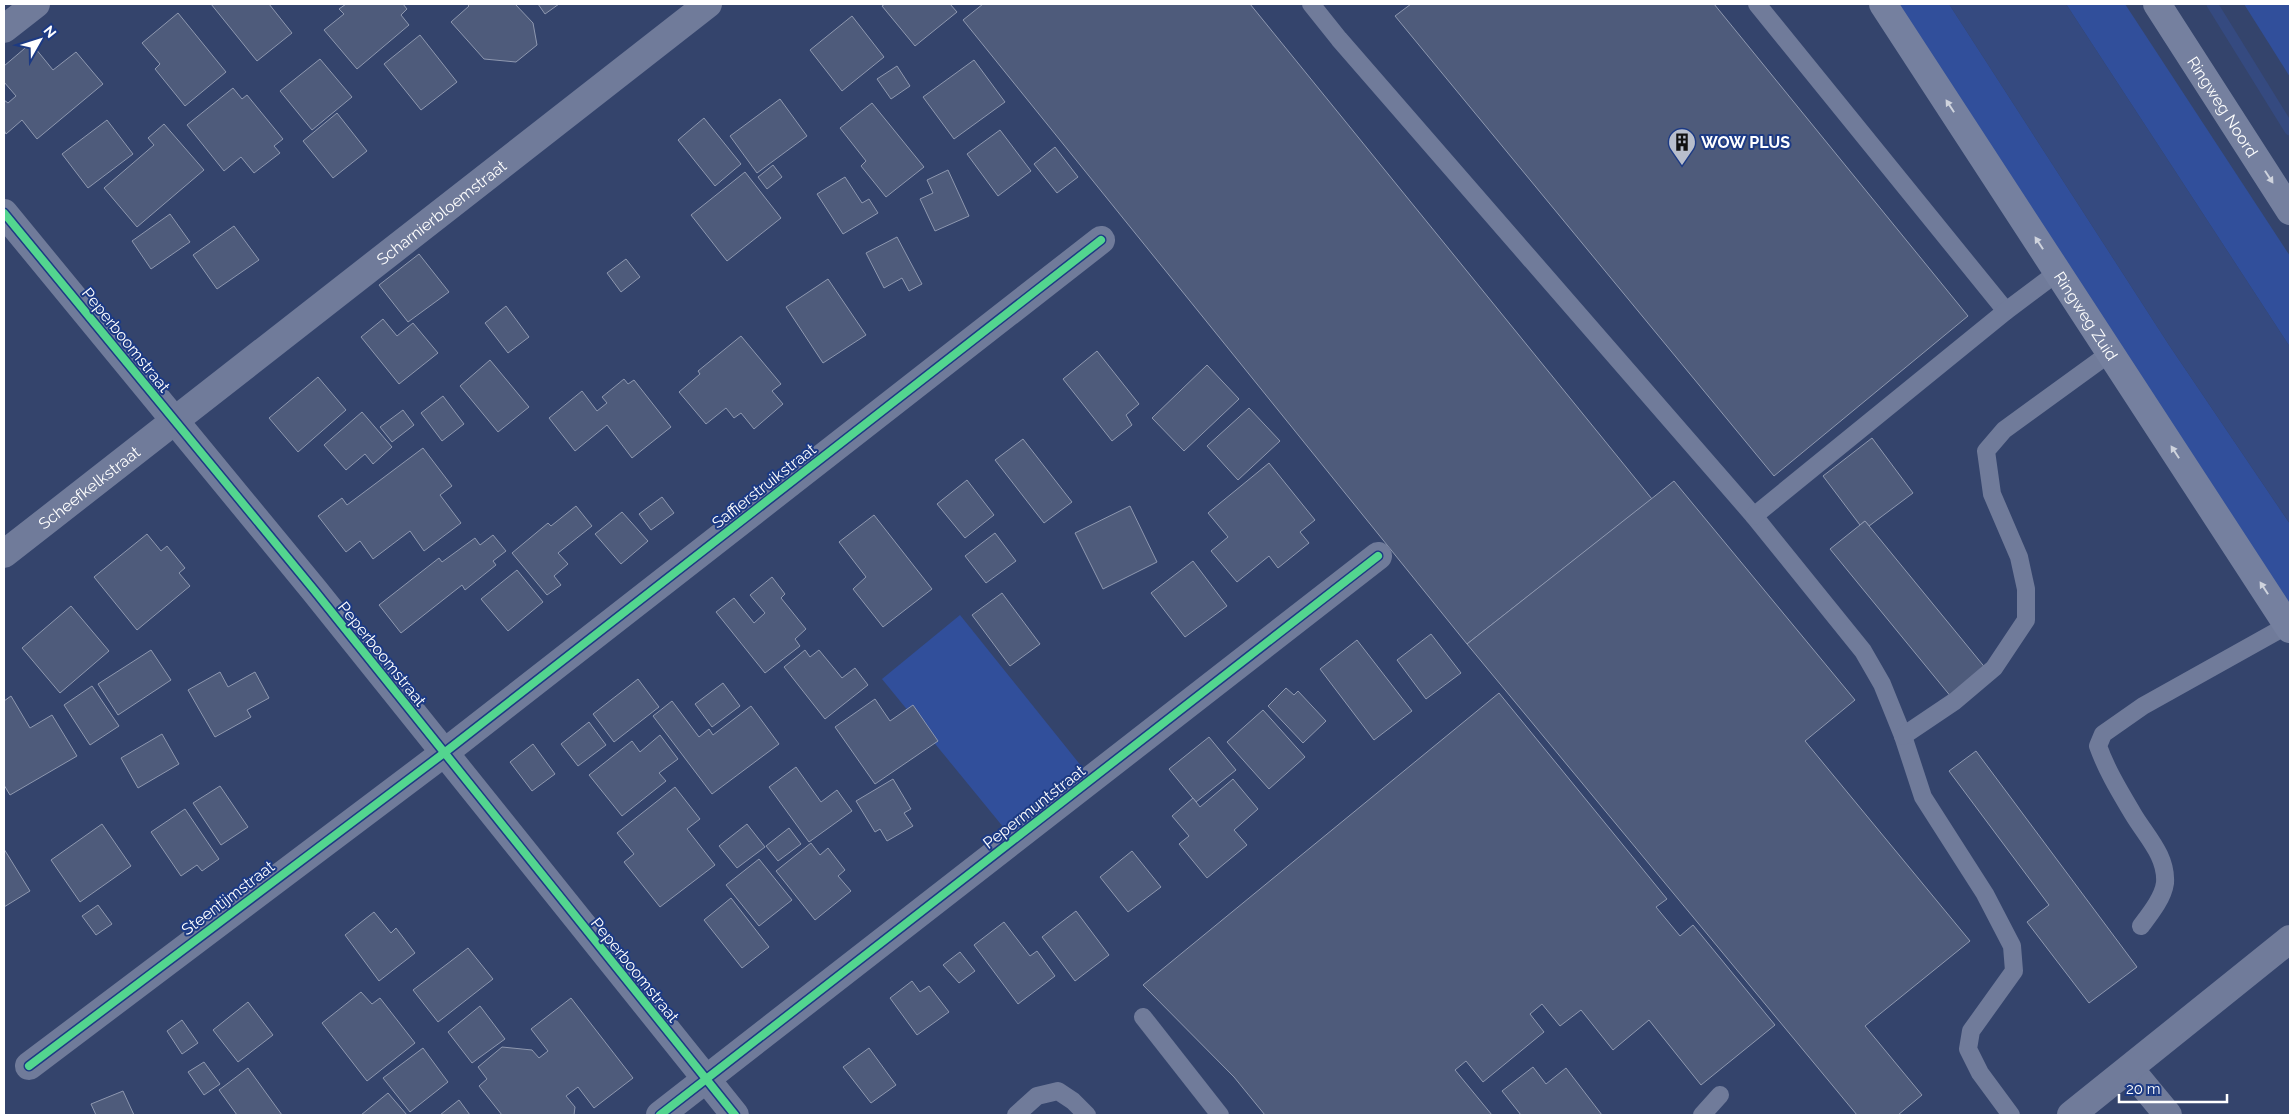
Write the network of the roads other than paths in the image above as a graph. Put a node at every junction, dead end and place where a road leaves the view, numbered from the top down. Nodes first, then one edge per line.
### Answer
1 (36, 4) edge
2 (708, 4) edge
3 (1314, 4) edge
4 (1757, 4) edge
5 (1883, 4) edge
6 (2157, 4) edge
7 (4, 29) edge
8 (2290, 211) edge
9 (4, 213) edge
10 (1100, 240) dead end
11 (2058, 272) junction
12 (2006, 311) junction
13 (2110, 353) junction
14 (174, 420) junction
15 (1754, 516) junction
16 (4, 554) edge
17 (1378, 556) dead end
18 (2289, 627) edge
19 (1903, 736) junction
20 (444, 753) junction
21 (2141, 926) dead end
22 (2290, 939) edge
23 (1143, 1017) dead end
24 (29, 1066) dead end
25 (2130, 1069) junction
26 (706, 1080) junction
27 (1720, 1095) dead end
28 (660, 1115) edge
29 (735, 1115) edge
30 (1016, 1115) edge
31 (1087, 1115) edge
32 (1220, 1115) edge
33 (1702, 1115) edge
34 (2011, 1115) edge
35 (2071, 1115) edge
36 (2168, 1115) edge

1 - 7 street
2 - 14 street, Scharnierbloemstraat
3 - 15 lane
4 - 12 lane
11 -> 5 street, Ringweg Zuid
6 -> 8 street, Ringweg Noord
9 - 14 street, Peperboomstraat
10 - 20 street, Saffierstruikstraat
11 - 12 lane
11 - 13 street, Ringweg Zuid
12 - 15 lane
18 -> 13 street, Ringweg Zuid
13 - 19 lane
14 - 16 street, Scheefkelkstraat
14 - 20 street, Peperboomstraat
15 - 19 lane
17 - 26 street, Pepermuntstraat
18 - 21 lane
19 - 34 lane
20 - 24 street, Steentijmstraat
20 - 26 street, Peperboomstraat
22 - 25 street
23 - 32 lane
25 - 35 street
25 - 36 street
26 - 28 street, Pepermuntstraat
26 - 29 street, Peperboomstraat
27 - 33 lane
30 - 31 lane

